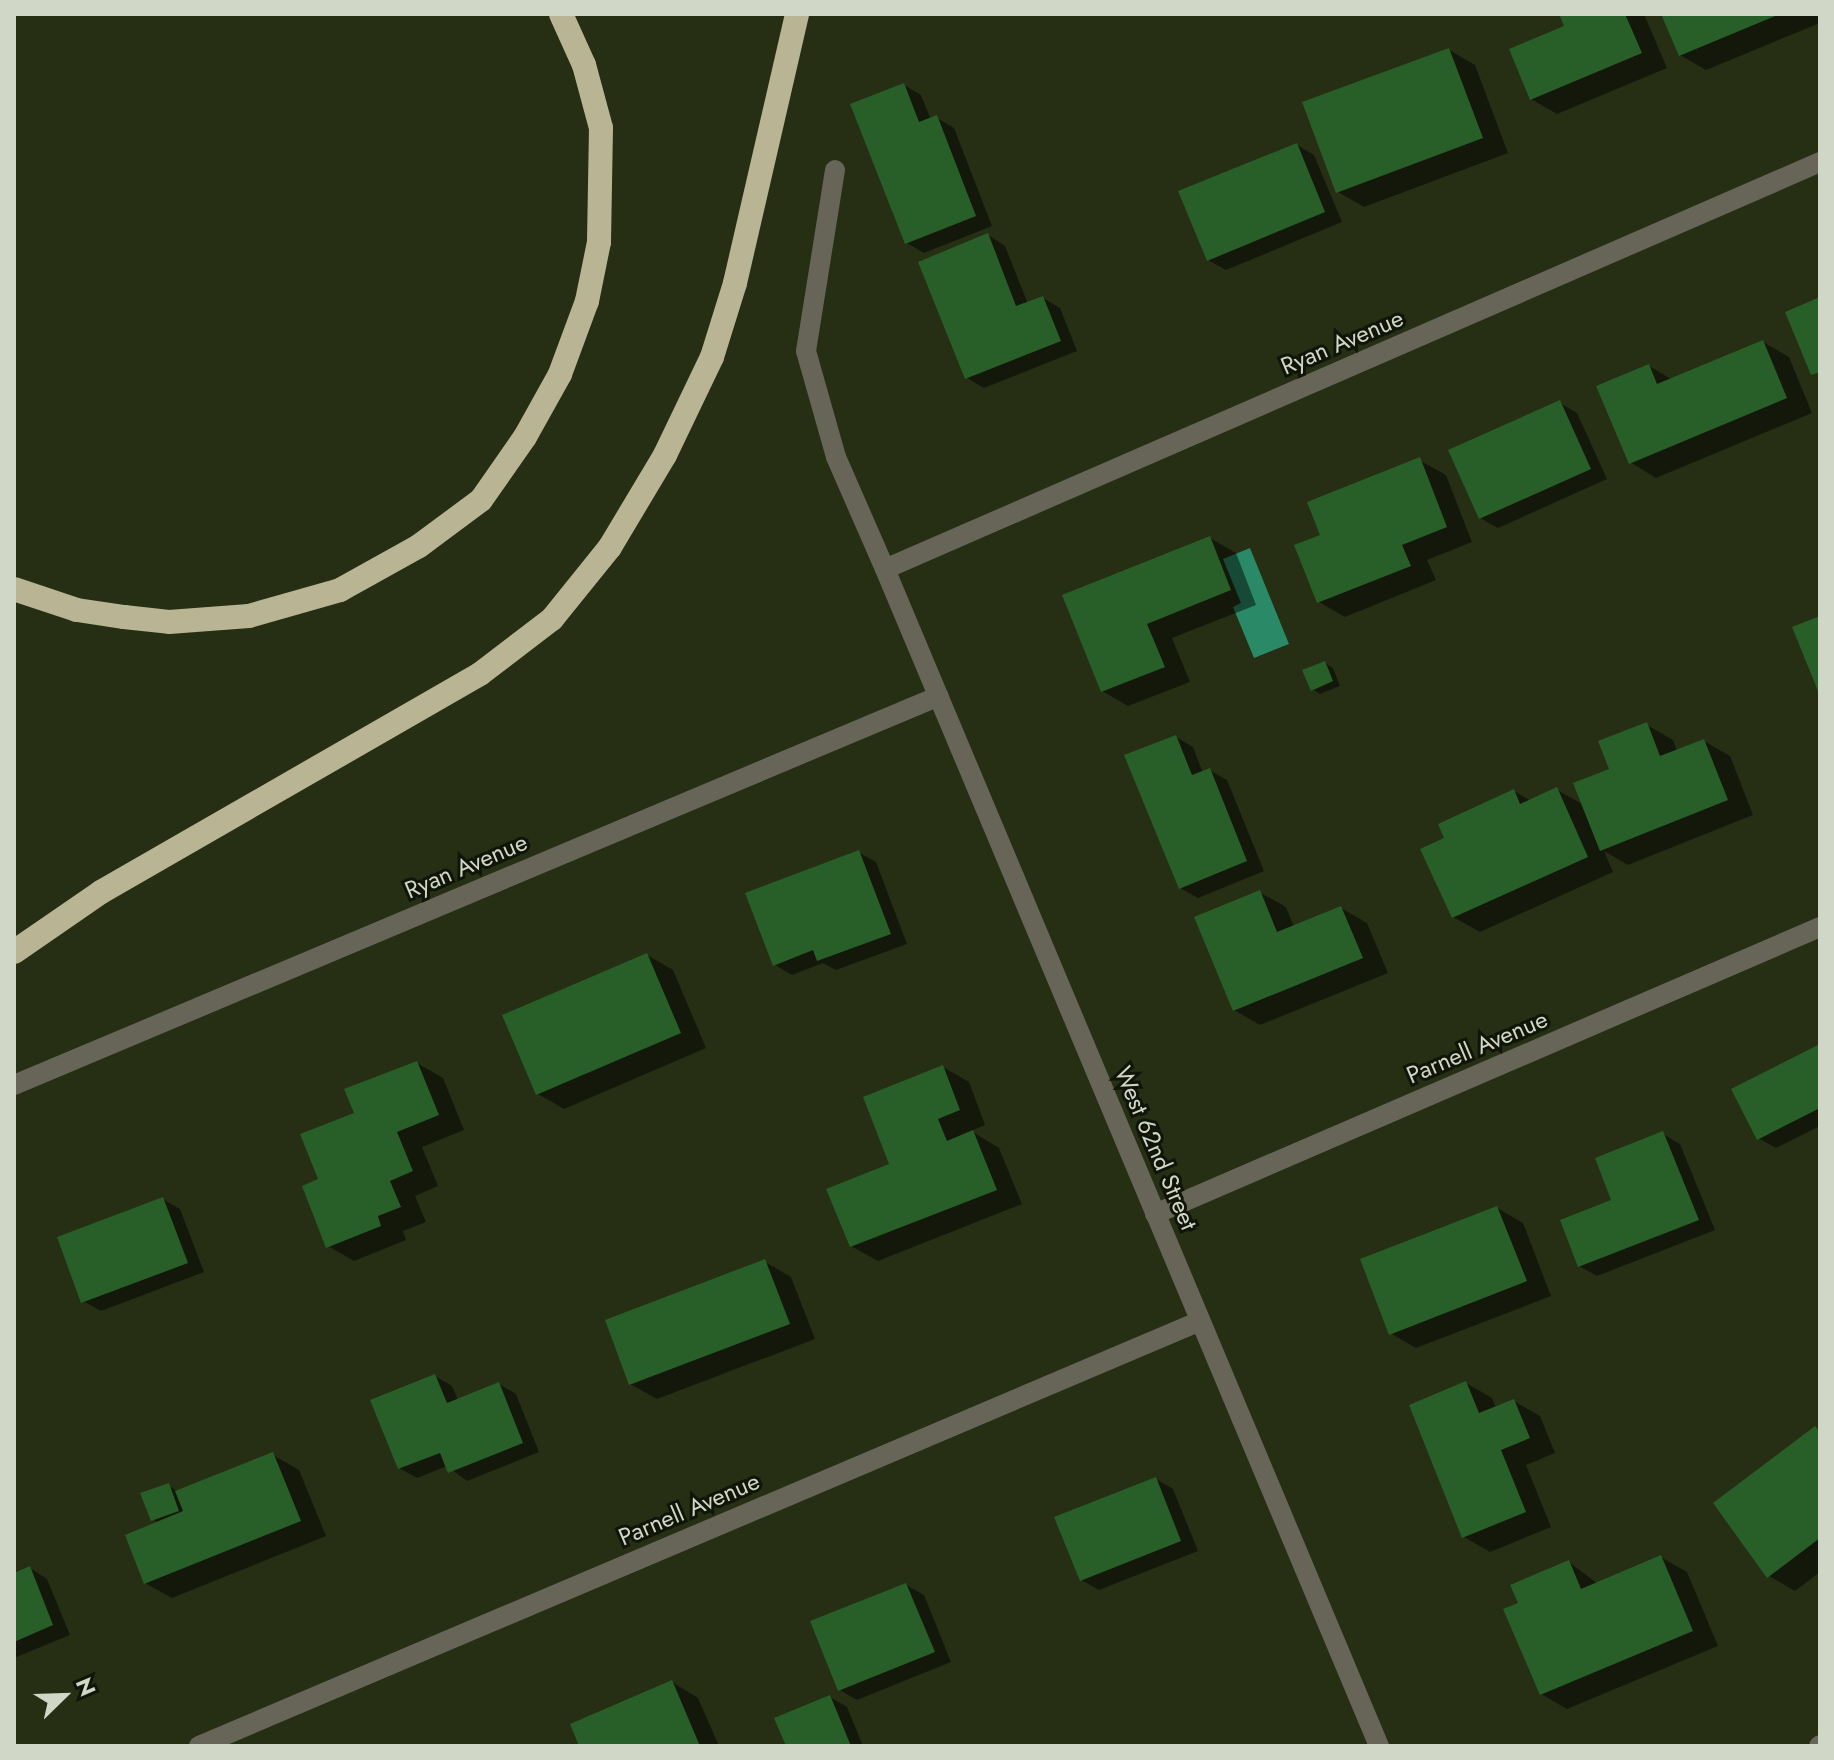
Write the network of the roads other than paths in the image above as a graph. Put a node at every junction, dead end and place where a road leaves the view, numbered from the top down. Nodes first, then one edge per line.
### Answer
1 (561, 14) edge
2 (797, 14) edge
3 (1820, 162) edge
4 (835, 170) dead end
5 (885, 569) junction
6 (14, 589) edge
7 (939, 696) junction
8 (1820, 927) edge
9 (14, 952) edge
10 (14, 1085) edge
11 (1155, 1214) junction
12 (1200, 1321) junction
13 (199, 1746) edge
14 (1379, 1746) edge

1 - 6 highway
2 - 9 highway
3 - 5 street, Ryan Avenue
4 - 5 street, West 62nd Street
5 - 7 street, West 62nd Street
7 - 10 street, Ryan Avenue
7 - 11 street, West 62nd Street
8 - 11 street, Parnell Avenue
11 - 12 street, West 62nd Street
12 - 13 street, Parnell Avenue
12 - 14 street, West 62nd Street

